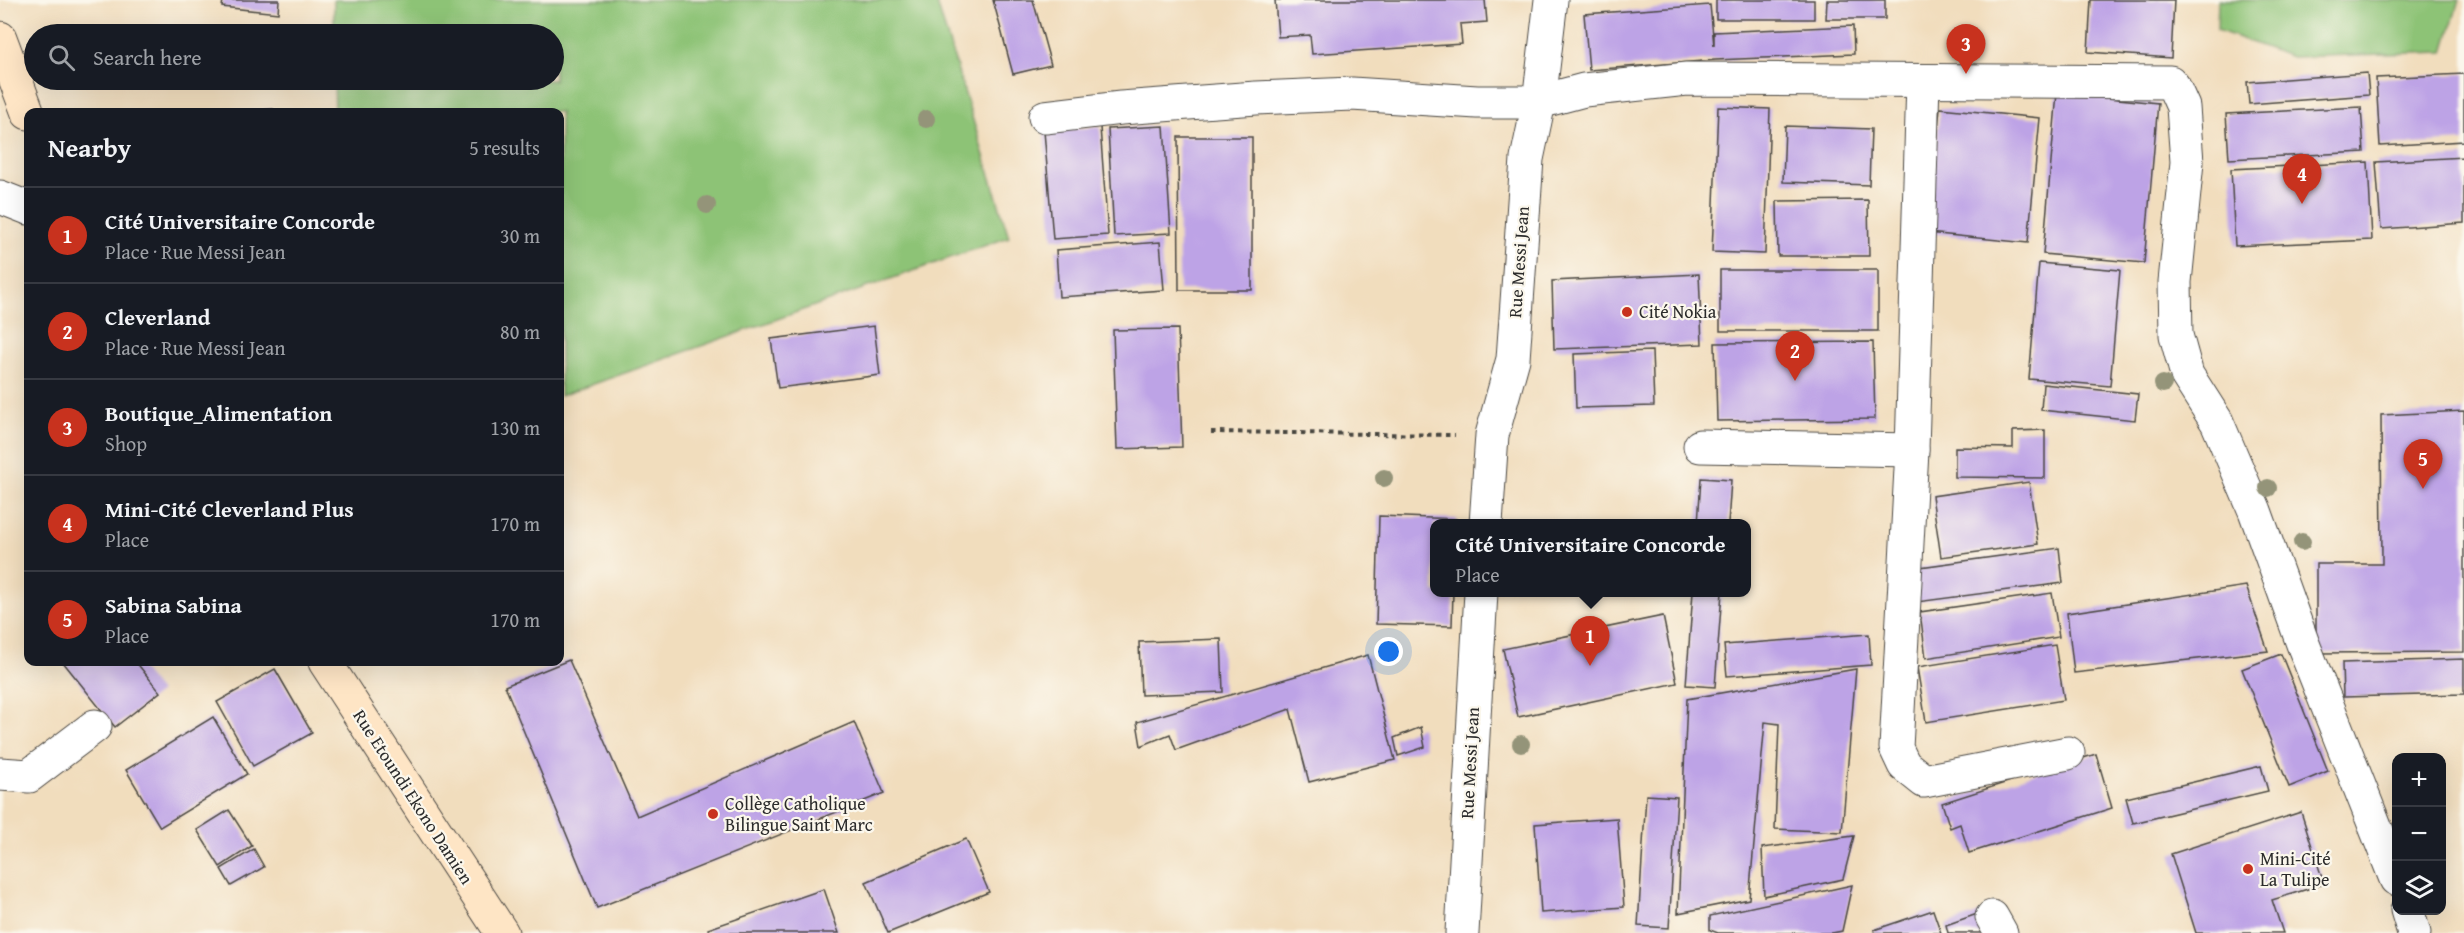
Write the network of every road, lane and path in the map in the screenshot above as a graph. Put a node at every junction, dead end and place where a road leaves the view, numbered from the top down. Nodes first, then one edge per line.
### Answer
1 (1551, 0) edge
2 (0, 38) edge
3 (1923, 81) junction
4 (1539, 102) junction
5 (26, 108) edge
6 (1045, 117) dead end
7 (0, 197) edge
8 (24, 206) edge
9 (1211, 432) dead end
10 (1492, 435) junction
11 (1700, 446) dead end
12 (1912, 450) junction
13 (1486, 519) edge
14 (1481, 597) edge
15 (328, 666) edge
16 (95, 726) dead end
17 (2068, 753) dead end
18 (0, 774) edge
19 (2392, 866) edge
20 (2409, 915) edge
21 (502, 933) edge
22 (1462, 933) edge
23 (2414, 933) edge

1 - 4 street, Rue Messi Jean
2 - 5 street
3 - 4 street
3 - 12 street
3 - 19 street
4 - 6 street
4 - 10 street, Rue Messi Jean
7 - 8 street
9 - 10 path
10 - 13 street, Rue Messi Jean
11 - 12 street
12 - 17 street
14 - 22 street, Rue Messi Jean
15 - 21 street, Rue Etoundi Ekono Damien
16 - 18 street
20 - 23 street

